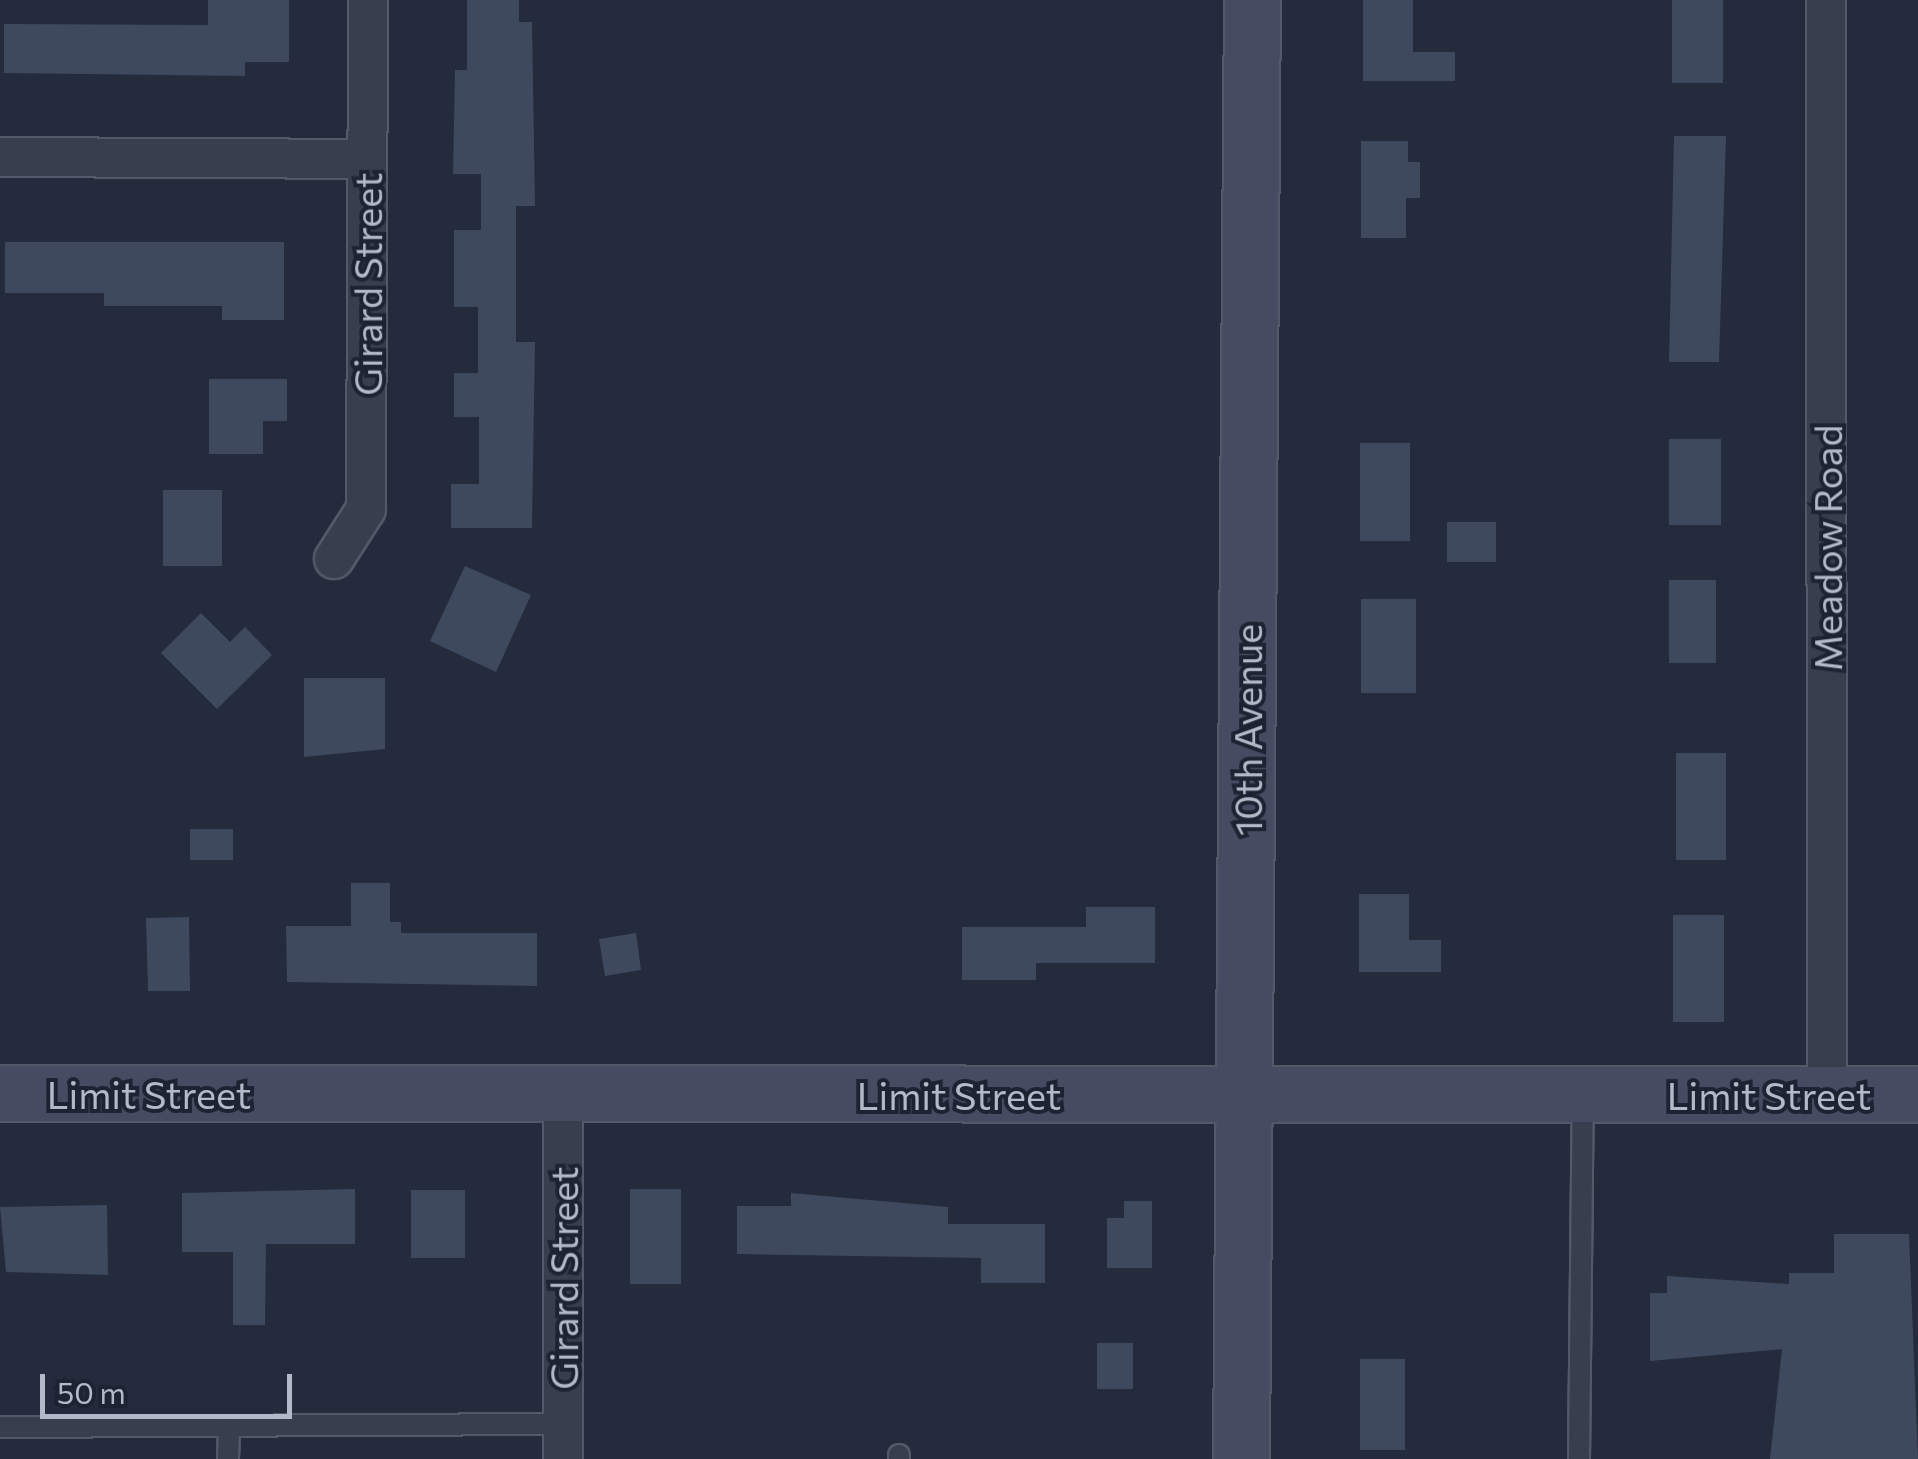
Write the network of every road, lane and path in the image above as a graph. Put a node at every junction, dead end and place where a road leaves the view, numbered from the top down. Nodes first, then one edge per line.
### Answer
1 (368, 0) edge
2 (1252, 0) edge
3 (1826, 0) edge
4 (0, 158) edge
5 (367, 158) junction
6 (334, 559) dead end
7 (0, 1093) edge
8 (1244, 1094) junction
9 (1583, 1094) junction
10 (1918, 1094) edge
11 (1827, 1095) junction
12 (563, 1097) junction
13 (0, 1428) edge
14 (229, 1429) junction
15 (562, 1442) edge
16 (228, 1459) edge
17 (1240, 1459) edge
18 (1579, 1459) edge

1 - 5 street, Girard Street
2 - 8 street, 10th Avenue
3 - 11 street, Meadow Road
4 - 5 street
5 - 6 street, Girard Street
7 - 12 street, Limit Street
8 - 9 street, Limit Street
8 - 12 street, Limit Street
8 - 17 street, 10th Avenue
9 - 11 street, Limit Street
9 - 18 lane
10 - 11 street, Limit Street
12 - 15 street, Girard Street
13 - 14 lane
14 - 15 lane
14 - 16 lane

